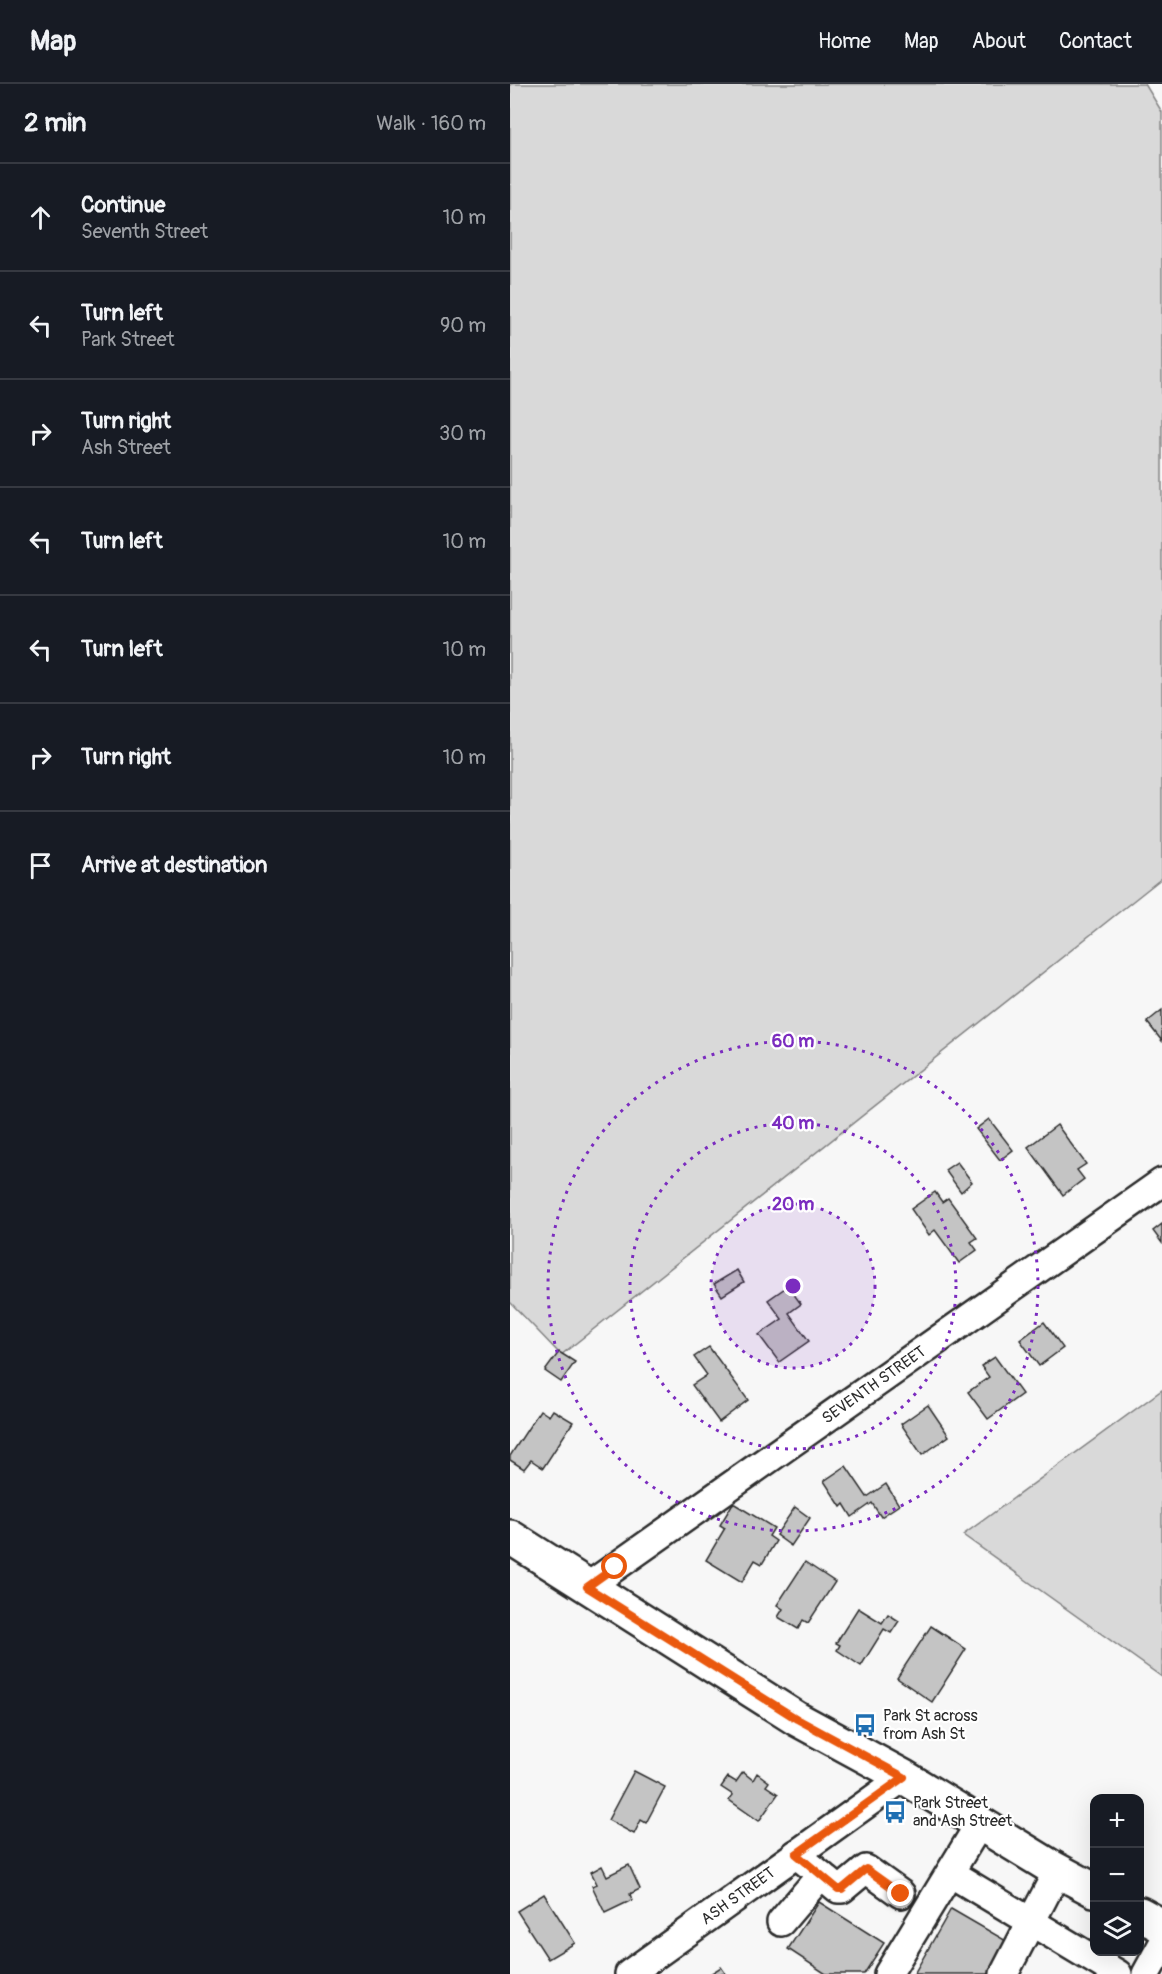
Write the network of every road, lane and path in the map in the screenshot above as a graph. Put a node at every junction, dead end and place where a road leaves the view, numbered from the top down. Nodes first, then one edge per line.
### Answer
1 (1162, 1182) edge
2 (510, 1538) edge
3 (587, 1587) junction
4 (904, 1777) junction
5 (980, 1823) junction
6 (796, 1854) junction
7 (1058, 1870) junction
8 (950, 1873) junction
9 (821, 1875) junction
10 (1090, 1887) edge
11 (901, 1894) dead end
12 (1144, 1916) edge
13 (1032, 1921) junction
14 (781, 1922) dead end
15 (1162, 1926) edge
16 (1162, 1945) edge
17 (629, 1974) edge
18 (888, 1974) edge
19 (1004, 1974) edge
20 (1118, 1974) edge
21 (1146, 1974) edge

1 - 3 street, SEVENTH STREET
2 - 3 main road
3 - 4 main road
4 - 5 main road
4 - 6 street, ASH STREET
5 - 7 main road
5 - 8 street
6 - 9 street
6 - 17 street, ASH STREET
7 - 10 main road
7 - 13 street
8 - 13 street
8 - 18 street
9 - 11 street
9 - 14 street
12 - 15 main road
13 - 19 street
13 - 20 street
16 - 21 street

